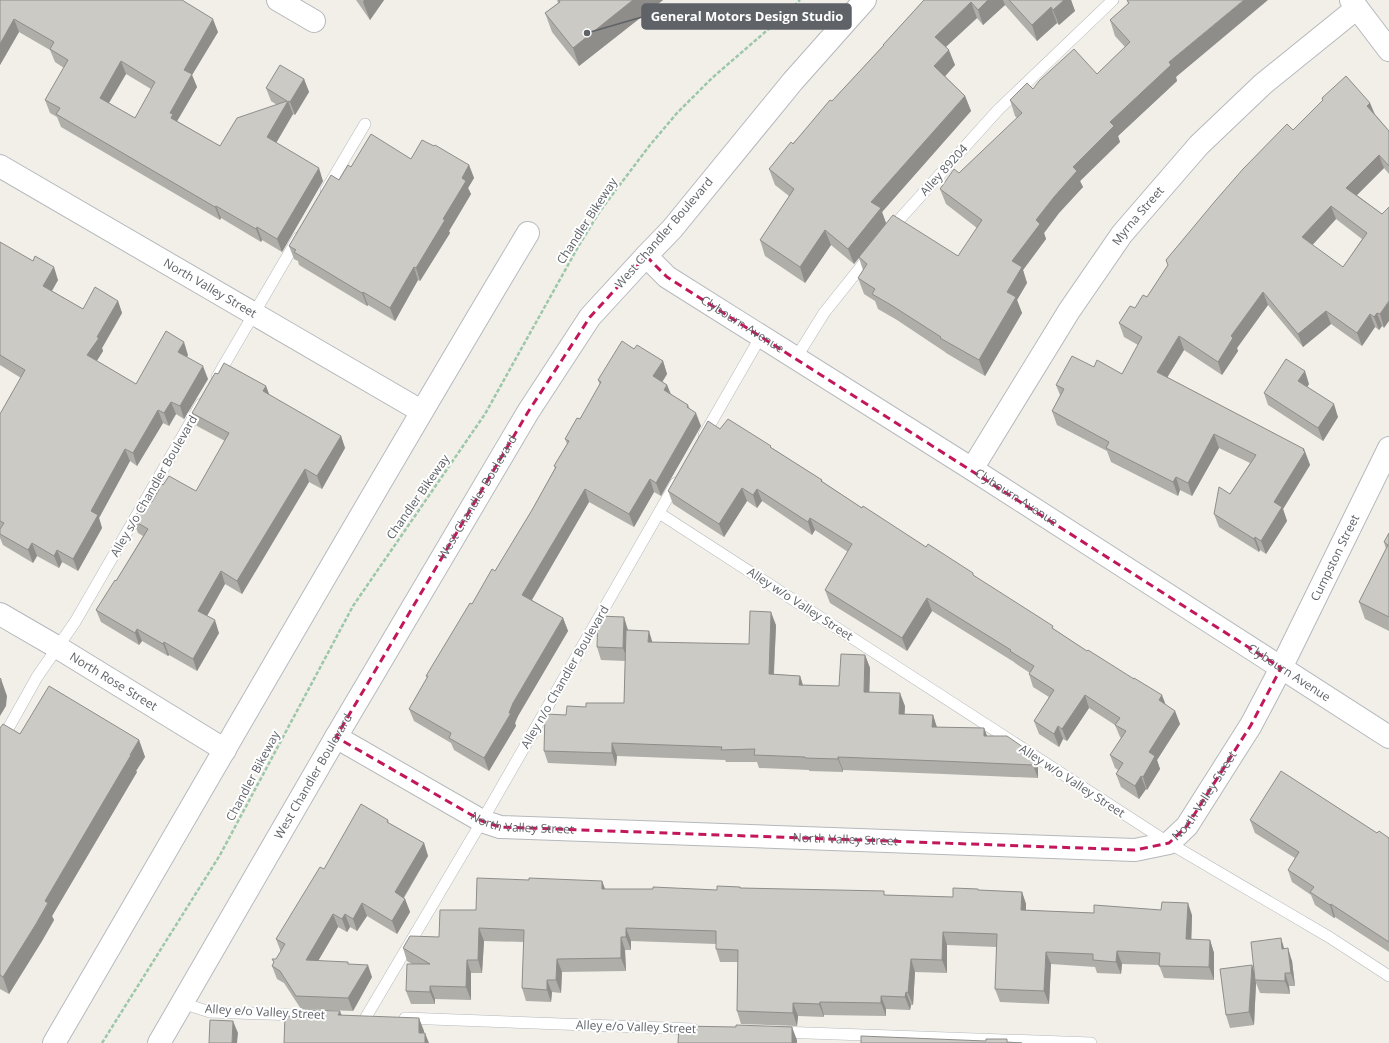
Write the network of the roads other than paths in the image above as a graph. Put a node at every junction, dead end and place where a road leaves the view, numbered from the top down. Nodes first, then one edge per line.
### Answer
1 (278, 0) edge
2 (866, 0) edge
3 (1113, 0) edge
4 (1354, 4) edge
5 (314, 22) dead end
6 (1389, 50) edge
7 (365, 124) dead end
8 (0, 166) edge
9 (322, 198) edge
10 (302, 232) edge
11 (528, 233) dead end
12 (646, 256) junction
13 (254, 313) junction
14 (761, 336) junction
15 (796, 358) junction
16 (421, 412) junction
17 (698, 445) edge
18 (1389, 448) edge
19 (972, 469) junction
20 (683, 472) edge
21 (659, 513) junction
22 (0, 614) edge
23 (57, 647) junction
24 (1281, 668) junction
25 (336, 737) junction
26 (1389, 737) edge
27 (0, 743) edge
28 (225, 750) junction
29 (482, 821) junction
30 (1169, 843) junction
31 (1389, 976) edge
32 (182, 1003) junction
33 (336, 1016) edge
34 (366, 1017) edge
35 (398, 1018) edge
36 (701, 1029) edge
37 (773, 1032) edge
38 (54, 1043) edge
39 (159, 1043) edge
40 (1092, 1043) edge

1 - 5 street
2 - 12 street, West Chandler Boulevard
3 - 15 lane, Alley 89204
4 - 6 street
4 - 19 street, Myrna Street
7 - 9 lane
8 - 13 street, North Valley Street
10 - 13 lane, Alley s/o Chandler Boulevard
11 - 16 street
12 - 14 street, Clybourn Avenue
12 - 25 street, West Chandler Boulevard
13 - 16 street, North Valley Street
13 - 23 lane, Alley s/o Chandler Boulevard
14 - 15 street, Clybourn Avenue
14 - 17 lane
15 - 19 street, Clybourn Avenue
16 - 28 street
18 - 24 street, Cumpston Street
19 - 24 street, Clybourn Avenue
20 - 21 lane, Alley n/o Chandler Boulevard
21 - 29 lane, Alley n/o Chandler Boulevard
21 - 30 lane, Alley w/o Valley Street
22 - 23 street, North Rose Street
23 - 27 lane, Alley s/o Chandler Boulevard
23 - 28 street, North Rose Street
24 - 26 street, Clybourn Avenue
24 - 30 street, North Valley Street
25 - 29 street, North Valley Street
25 - 32 street, West Chandler Boulevard
28 - 38 street
29 - 30 street, North Valley Street
29 - 34 lane, Alley n/o Chandler Boulevard
30 - 31 lane, Alley w/o Valley Street
32 - 33 lane, Alley e/o Valley Street
32 - 39 street, West Chandler Boulevard
35 - 36 lane, Alley e/o Valley Street
37 - 40 lane

